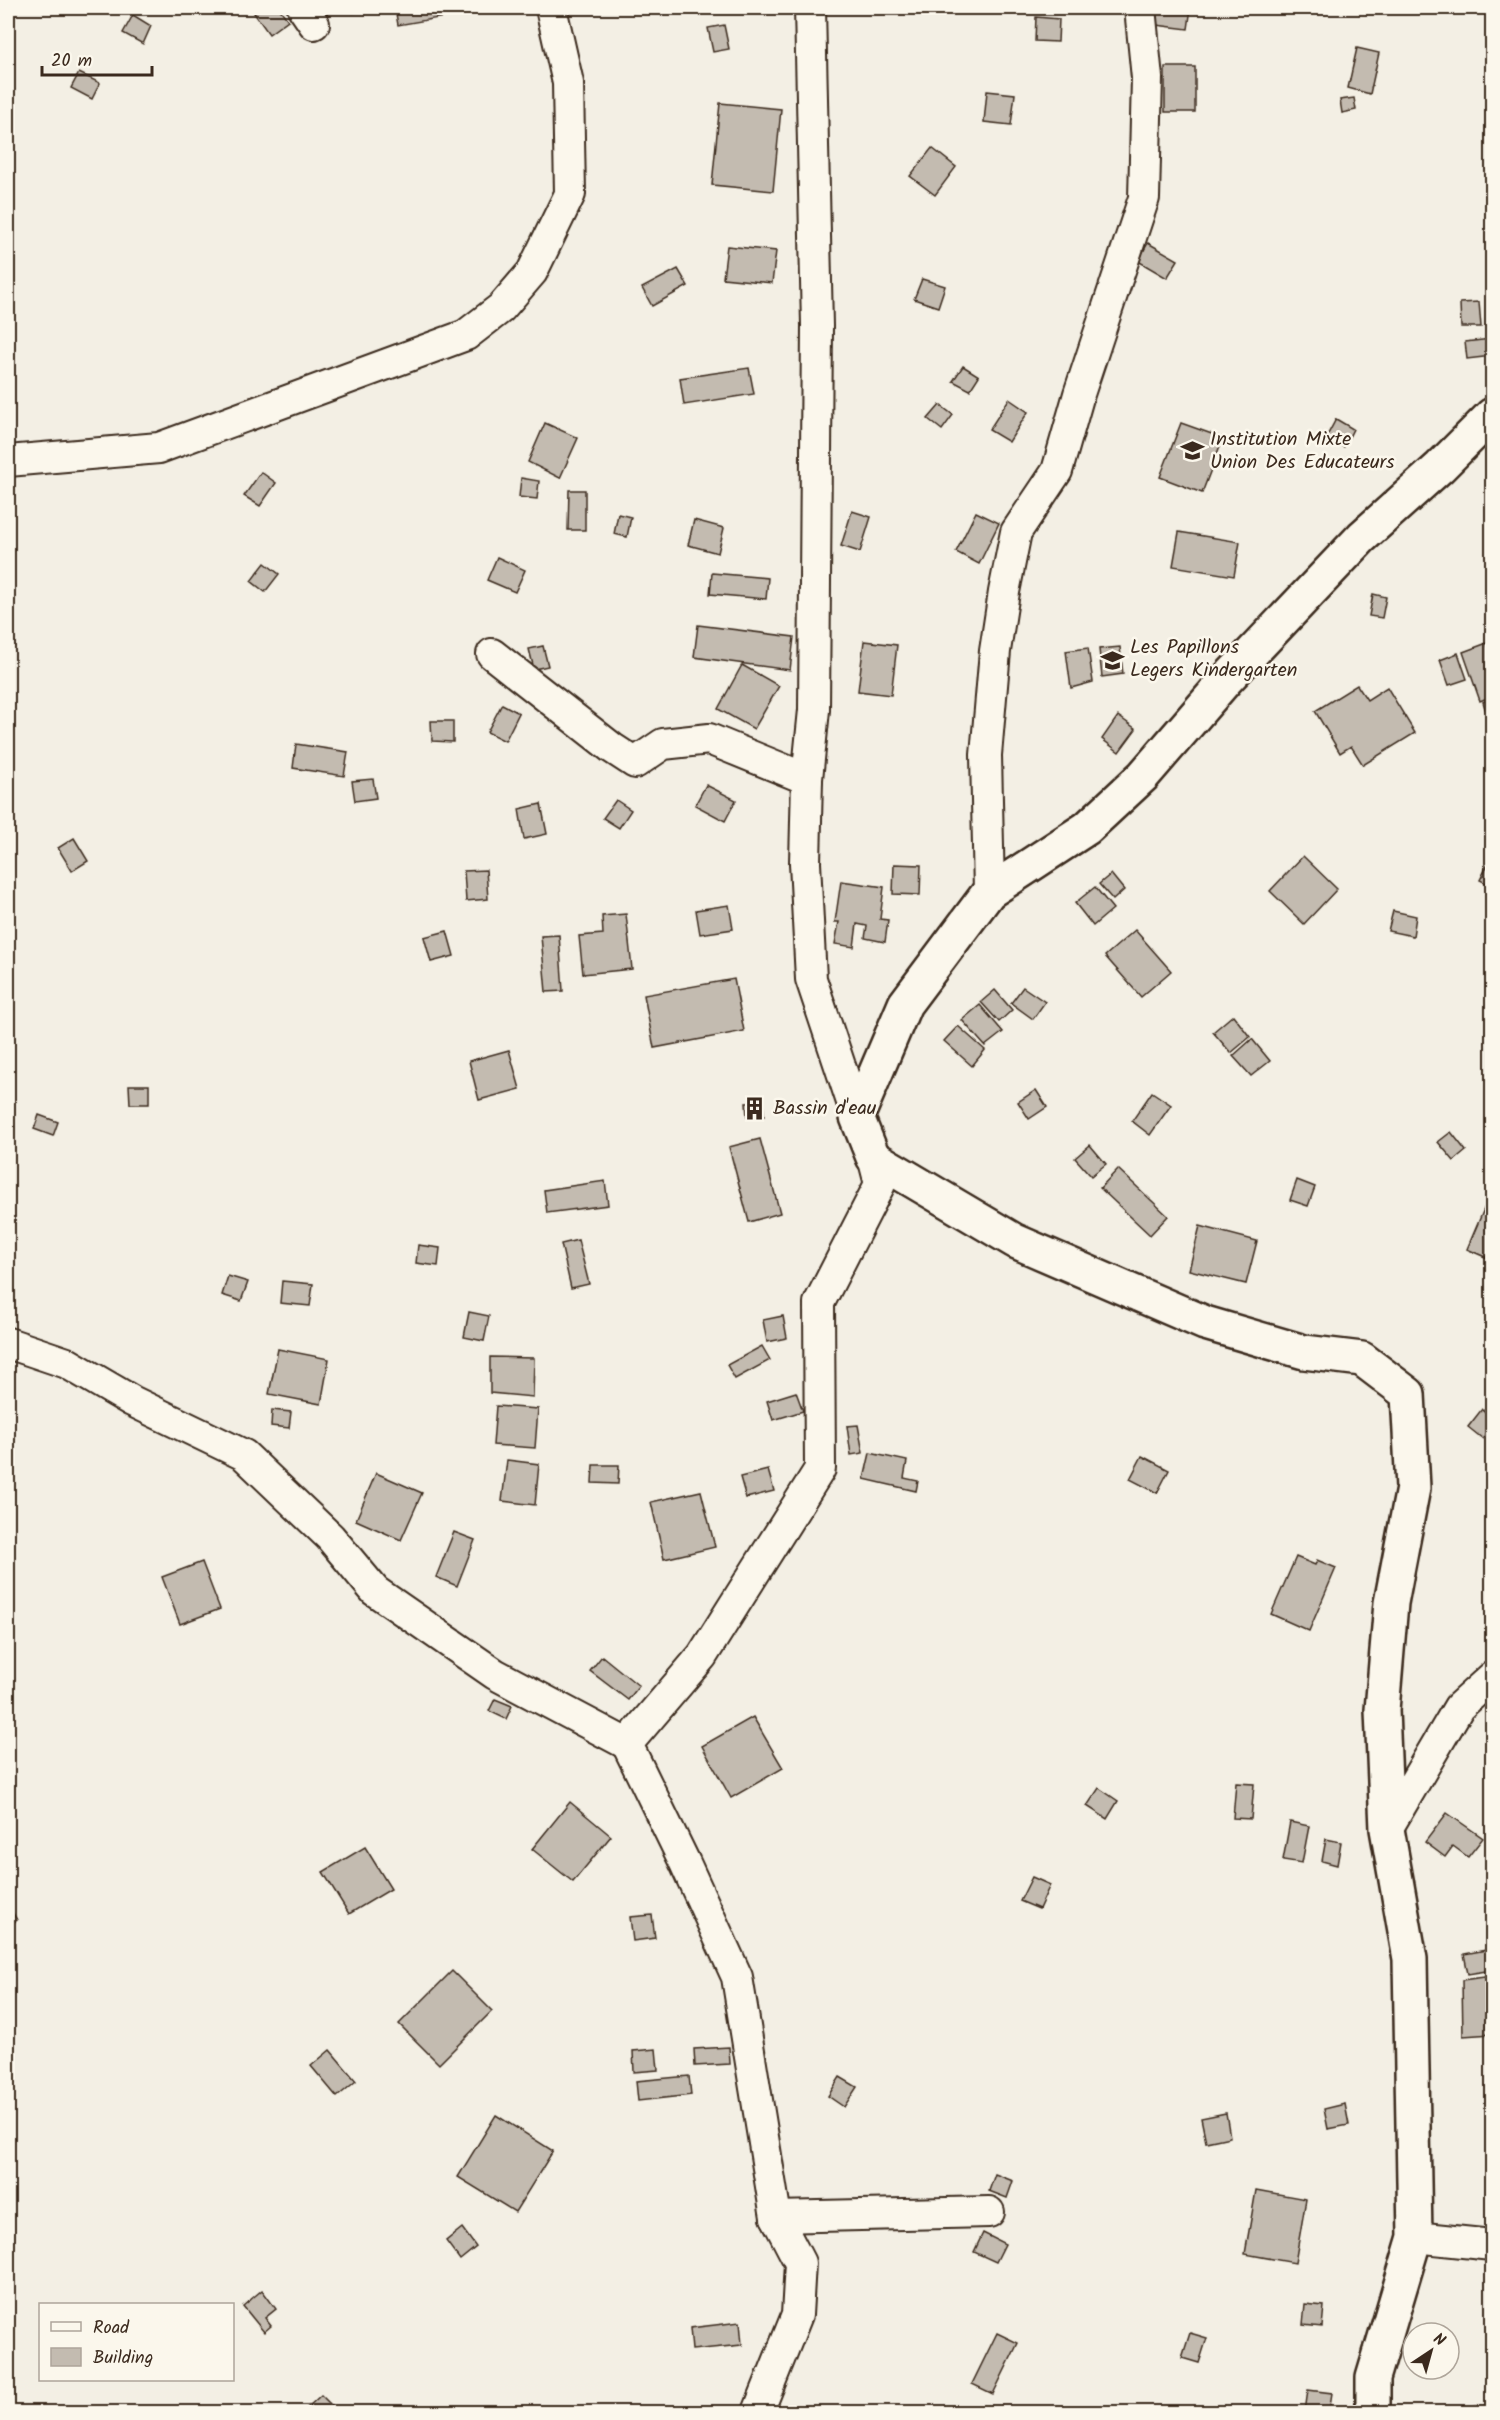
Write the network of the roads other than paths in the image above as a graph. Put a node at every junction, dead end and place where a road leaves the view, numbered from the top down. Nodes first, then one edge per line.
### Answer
1 (551, 8) edge
2 (810, 8) edge
3 (1140, 8) edge
4 (1492, 415) edge
5 (8, 461) edge
6 (492, 654) dead end
7 (807, 779) junction
8 (989, 892) junction
9 (857, 1117) junction
10 (873, 1157) junction
11 (8, 1343) edge
12 (1492, 1677) edge
13 (627, 1744) junction
14 (1387, 1829) junction
15 (989, 2212) dead end
16 (776, 2217) junction
17 (1415, 2237) junction
18 (1492, 2245) edge
19 (758, 2412) edge
20 (1373, 2412) edge

1 - 5 street
2 - 7 street
3 - 8 street
4 - 8 street
6 - 7 street
7 - 9 street
8 - 9 street
9 - 10 street
10 - 13 street
10 - 14 street
11 - 13 street
12 - 14 street
13 - 16 street
14 - 17 street
15 - 16 street
16 - 19 street
17 - 18 street
17 - 20 street

